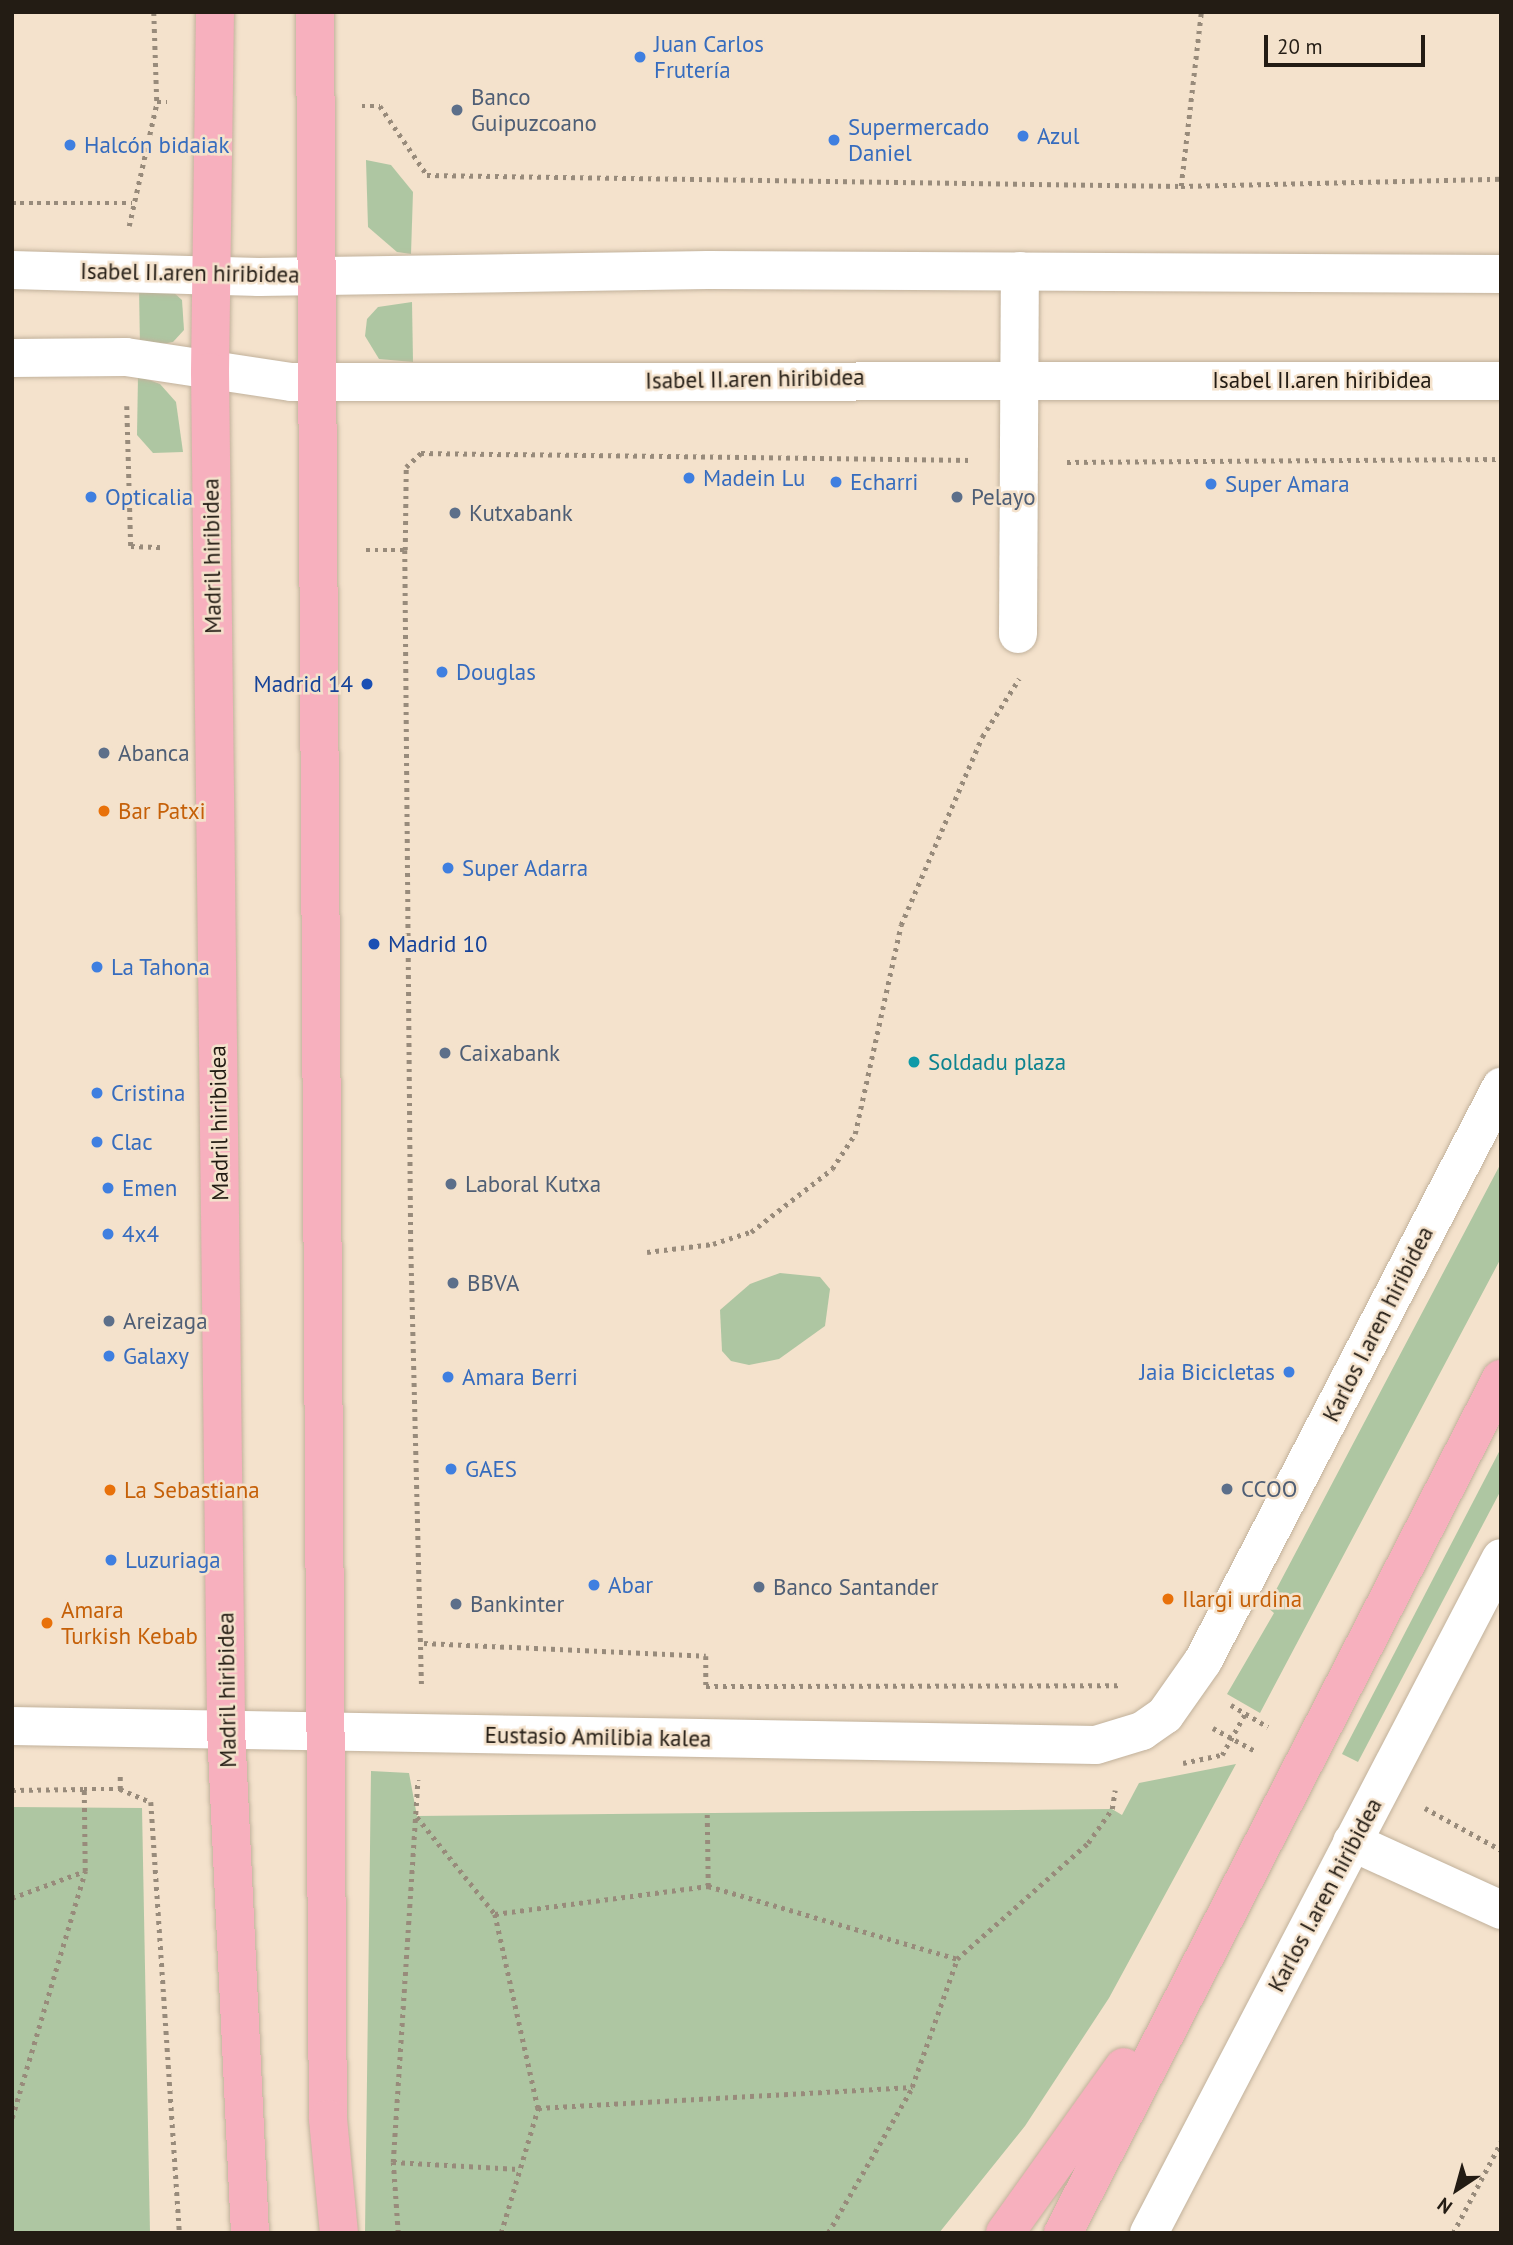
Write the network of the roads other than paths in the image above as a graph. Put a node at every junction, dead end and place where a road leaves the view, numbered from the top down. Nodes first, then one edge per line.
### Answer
1 (215, 12) edge
2 (315, 12) edge
3 (12, 270) edge
4 (1020, 271) junction
5 (211, 274) junction
6 (1501, 274) edge
7 (312, 276) junction
8 (12, 358) edge
9 (210, 372) junction
10 (1019, 377) junction
11 (1501, 381) edge
12 (314, 383) junction
13 (1018, 634) dead end
14 (1501, 1087) edge
15 (1501, 1379) edge
16 (1501, 1558) edge
17 (1180, 1695) joint
18 (12, 1726) edge
19 (226, 1730) junction
20 (325, 1733) junction
21 (1352, 1842) junction
22 (1501, 1910) edge
23 (1195, 1965) junction
24 (1041, 2186) junction
25 (250, 2233) edge
26 (339, 2233) edge
27 (984, 2233) edge
28 (1004, 2233) edge
29 (1063, 2233) edge
30 (1149, 2233) edge

1 - 5 main road, Madril hiribidea
2 - 7 main road
3 - 5 street, Isabel II.aren hiribidea
4 - 6 street, Isabel II.aren hiribidea
4 - 7 street, Isabel II.aren hiribidea
4 - 10 street
5 - 7 street, Isabel II.aren hiribidea
5 - 9 main road, Madril hiribidea
7 - 12 main road
8 - 9 street, Isabel II.aren hiribidea
9 - 12 street, Isabel II.aren hiribidea
9 - 19 main road, Madril hiribidea
10 - 11 street, Isabel II.aren hiribidea
10 - 12 street, Isabel II.aren hiribidea
10 - 13 street
12 - 20 main road
14 - 17 street, Karlos I.aren hiribidea
15 - 23 main road
16 - 21 street, Karlos I.aren hiribidea
17 - 20 street, Eustasio Amilibia kalea
18 - 19 street, Eustasio Amilibia kalea
19 - 20 street, Eustasio Amilibia kalea
19 - 25 main road, Madril hiribidea
20 - 26 main road
21 - 22 street
21 - 30 street, Karlos I.aren hiribidea
23 - 24 main road
23 - 29 main road
24 - 27 street
24 - 28 main road

